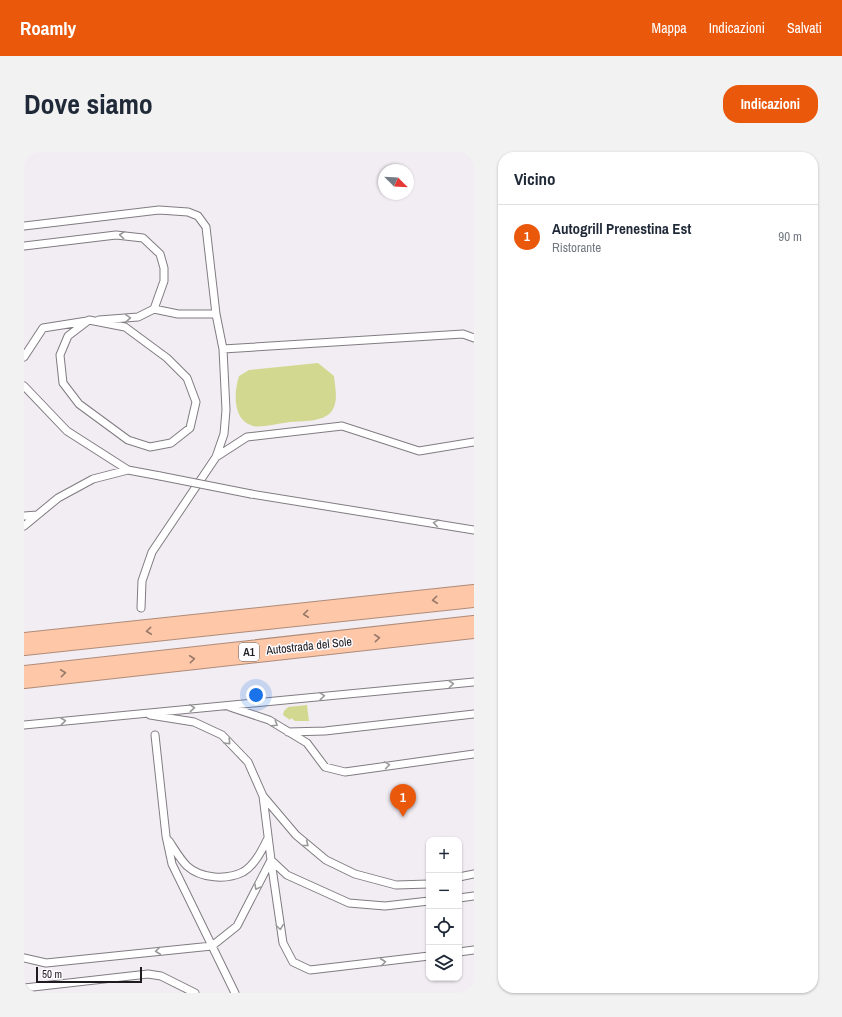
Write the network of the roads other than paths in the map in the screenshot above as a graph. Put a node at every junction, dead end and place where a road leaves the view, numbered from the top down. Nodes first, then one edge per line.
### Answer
1 (24, 226) edge
2 (24, 246) edge
3 (154, 309) junction
4 (216, 314) junction
5 (89, 320) junction
6 (474, 338) edge
7 (223, 349) junction
8 (24, 357) edge
9 (24, 386) edge
10 (474, 442) edge
11 (216, 457) junction
12 (128, 470) junction
13 (37, 515) junction
14 (24, 516) edge
15 (24, 526) edge
16 (474, 530) edge
17 (474, 596) edge
18 (141, 608) dead end
19 (474, 627) edge
20 (24, 644) edge
21 (24, 677) edge
22 (474, 682) edge
23 (226, 705) junction
24 (140, 713) junction
25 (474, 714) edge
26 (24, 725) edge
27 (288, 732) junction
28 (155, 735) dead end
29 (474, 754) edge
30 (263, 796) junction
31 (166, 836) junction
32 (268, 838) junction
33 (271, 860) junction
34 (474, 874) edge
35 (462, 876) edge
36 (426, 884) edge
37 (474, 896) edge
38 (462, 898) edge
39 (426, 901) edge
40 (212, 946) junction
41 (474, 950) edge
42 (462, 952) edge
43 (426, 956) edge
44 (24, 958) edge
45 (24, 988) edge
46 (195, 993) edge
47 (234, 993) edge

1 - 4 lane
3 -> 2 lane
3 - 4 lane
5 -> 3 lane
4 - 7 lane
5 - 5 lane
5 - 8 lane
6 - 7 lane
7 - 11 lane
9 - 12 lane
10 - 11 lane
11 - 18 lane
12 - 13 lane
16 -> 12 lane, bridge
13 - 14 lane
13 - 15 lane
17 -> 20 highway
21 -> 19 highway, Autostrada del Sole / A1
23 -> 22 lane
24 -> 23 lane
23 -> 27 lane
26 -> 24 lane
24 -> 30 lane
25 - 27 lane
27 -> 29 lane
28 - 31 lane
30 - 32 lane
30 -> 36 lane
31 - 32 lane
31 - 40 lane
32 - 33 lane
33 - 39 lane
33 -> 40 lane
33 -> 43 lane
34 - 35 lane
37 - 38 lane
40 -> 44 lane
40 - 47 lane
41 - 42 lane
45 - 46 lane

